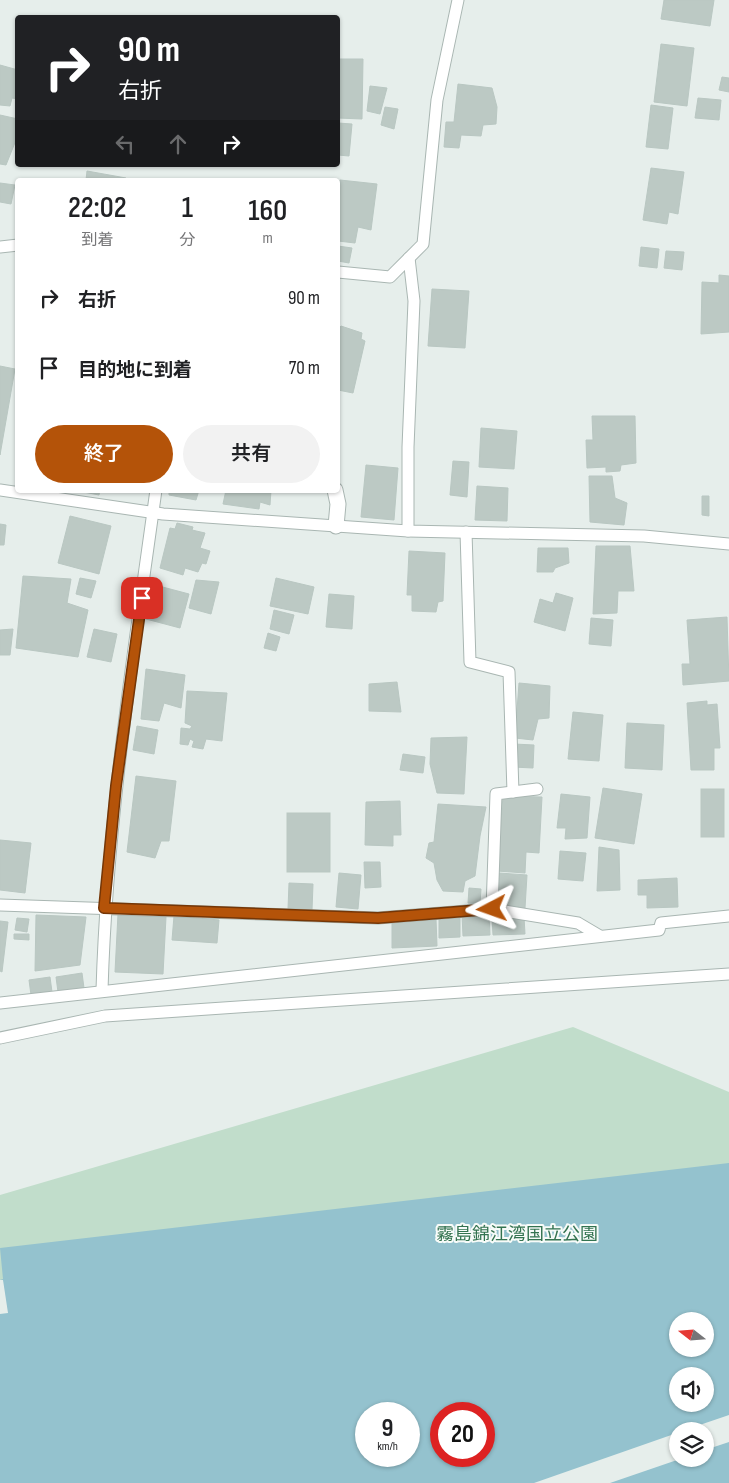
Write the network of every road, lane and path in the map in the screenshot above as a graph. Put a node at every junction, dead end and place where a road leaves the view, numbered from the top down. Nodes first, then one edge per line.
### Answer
1 (458, 0) edge
2 (15, 245) edge
3 (0, 247) edge
4 (409, 258) junction
5 (340, 272) edge
6 (0, 490) edge
7 (15, 492) edge
8 (21, 493) edge
9 (156, 493) edge
10 (336, 493) edge
11 (153, 512) junction
12 (336, 526) junction
13 (408, 531) junction
14 (466, 532) junction
15 (729, 544) edge
16 (537, 789) dead end
17 (512, 792) junction
18 (0, 905) edge
19 (104, 908) junction
20 (492, 909) junction
21 (729, 916) edge
22 (600, 936) junction
23 (729, 974) edge
24 (102, 990) junction
25 (0, 1002) edge
26 (0, 1038) edge

1 - 4 lane
2 - 3 lane
4 - 5 lane
4 - 13 lane
6 - 7 lane
8 - 11 lane
9 - 11 lane
10 - 12 street
11 - 12 lane
11 - 19 lane
12 - 13 lane
13 - 14 lane
14 - 15 lane
14 - 17 lane
16 - 17 lane
17 - 20 lane
18 - 19 lane
19 - 20 lane
19 - 24 lane
20 - 22 lane
21 - 22 lane
22 - 24 lane
23 - 26 lane
24 - 25 lane

